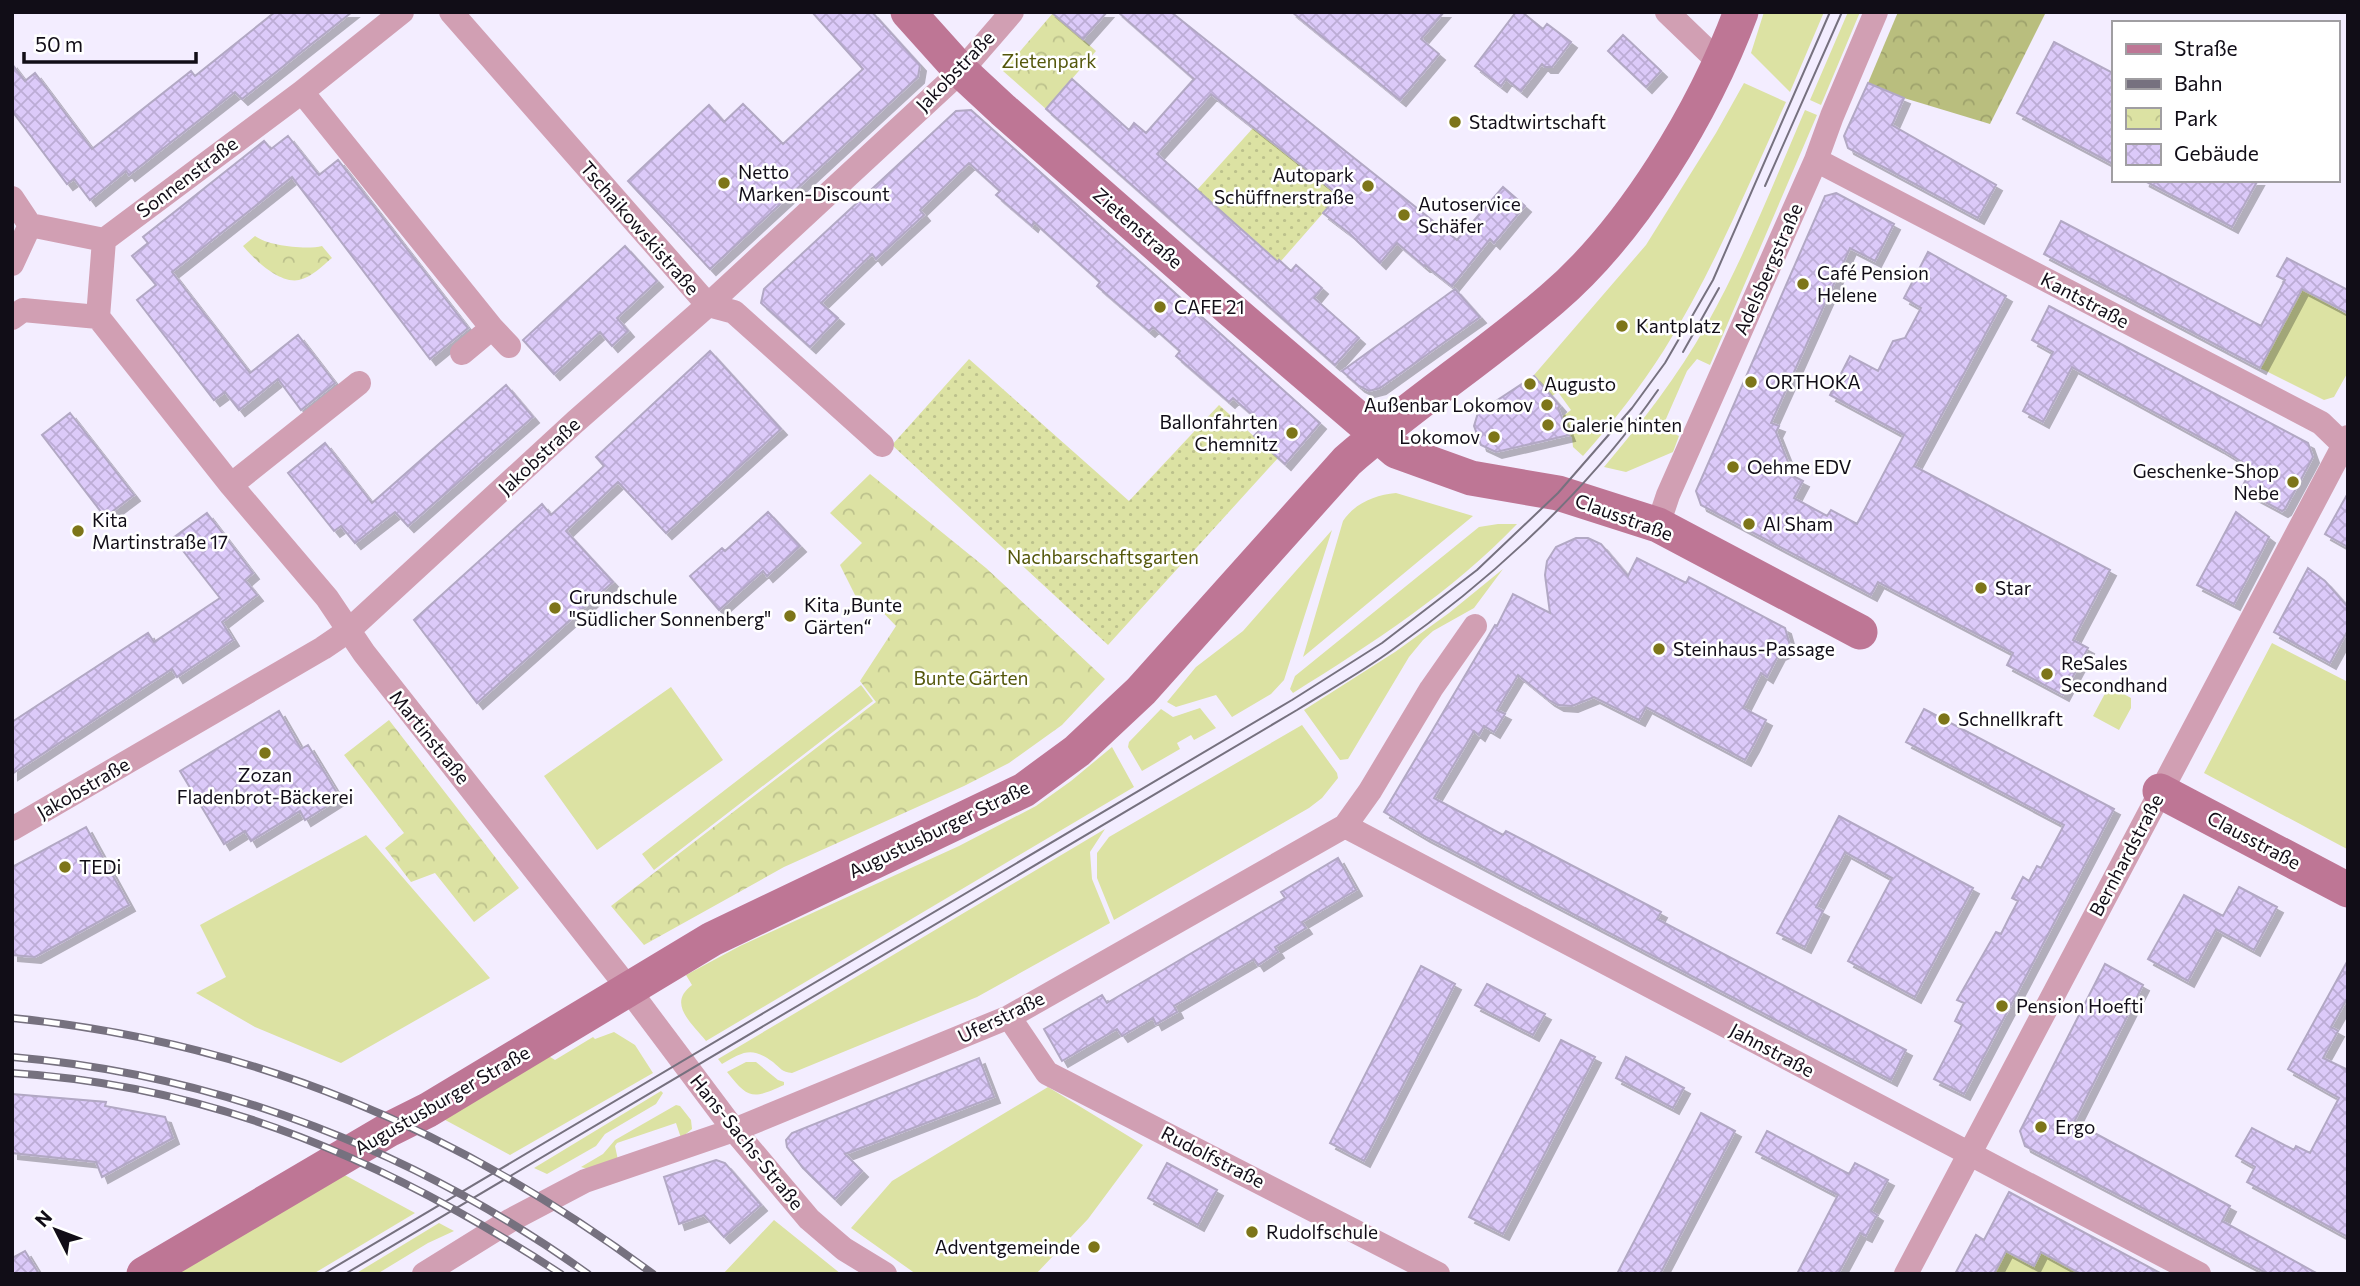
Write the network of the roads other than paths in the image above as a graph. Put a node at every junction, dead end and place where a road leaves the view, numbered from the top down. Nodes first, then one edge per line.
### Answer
1 (402, 12) edge
2 (451, 12) edge
3 (908, 12) edge
4 (1012, 12) edge
5 (1667, 12) edge
6 (1741, 12) edge
7 (1876, 12) edge
8 (1720, 63) junction
9 (961, 71) junction
10 (302, 92) junction
11 (1816, 160) junction
12 (12, 198) edge
13 (30, 225) junction
14 (104, 240) junction
15 (12, 264) edge
16 (708, 305) junction
17 (16, 308) edge
18 (98, 317) junction
19 (492, 328) junction
20 (509, 346) dead end
21 (462, 353) dead end
22 (359, 383) dead end
23 (1376, 436) junction
24 (882, 444) dead end
25 (2346, 444) edge
26 (231, 485) junction
27 (1663, 510) junction
28 (1475, 626) dead end
29 (348, 631) junction
30 (1860, 632) dead end
31 (2160, 791) junction
32 (1345, 826) junction
33 (12, 829) edge
34 (2348, 890) edge
35 (628, 990) junction
36 (1009, 1017) junction
37 (734, 1129) junction
38 (1970, 1154) junction
39 (442, 1270) edge
40 (144, 1274) edge
41 (885, 1274) edge
42 (1438, 1274) edge
43 (1906, 1274) edge
44 (2199, 1274) edge

1 - 10 street, Sonnenstraße
2 - 16 street, Tschaikowskistraße
3 - 9 main road, Zietenstraße
4 - 9 street, Jakobstraße
5 - 8 street
6 - 8 main road, Augustusburger Straße
7 - 11 street, Adelsbergstraße
8 - 23 main road, Augustusburger Straße
9 - 16 street, Jakobstraße
9 - 23 main road, Zietenstraße
10 - 14 street, Sonnenstraße
10 - 19 street
11 - 25 street, Kantstraße
11 - 27 street, Adelsbergstraße
12 - 13 street
13 - 14 street
13 - 15 street
14 - 18 street
16 - 24 street, Tschaikowskistraße
16 - 29 street, Jakobstraße
17 - 18 street
18 - 26 street, Martinstraße
19 - 20 street
19 - 21 street
22 - 26 street
23 - 27 main road, Clausstraße
23 - 35 main road, Augustusburger Straße
25 - 31 street, Bernhardstraße
26 - 29 street, Martinstraße
27 - 30 main road, Clausstraße
28 - 32 street, Uferstraße
29 - 33 street, Jakobstraße
29 - 35 street, Martinstraße
31 - 34 main road, Clausstraße
31 - 38 street, Bernhardstraße
32 - 36 street, Uferstraße
32 - 38 street, Jahnstraße
35 - 37 street, Hans-Sachs-Straße
35 - 40 main road, Augustusburger Straße
36 - 37 street, Uferstraße
36 - 42 street, Rudolfstraße
37 - 39 street, Uferstraße
37 - 41 street, Hans-Sachs-Straße
38 - 43 street, Bernhardstraße
38 - 44 street, Jahnstraße

